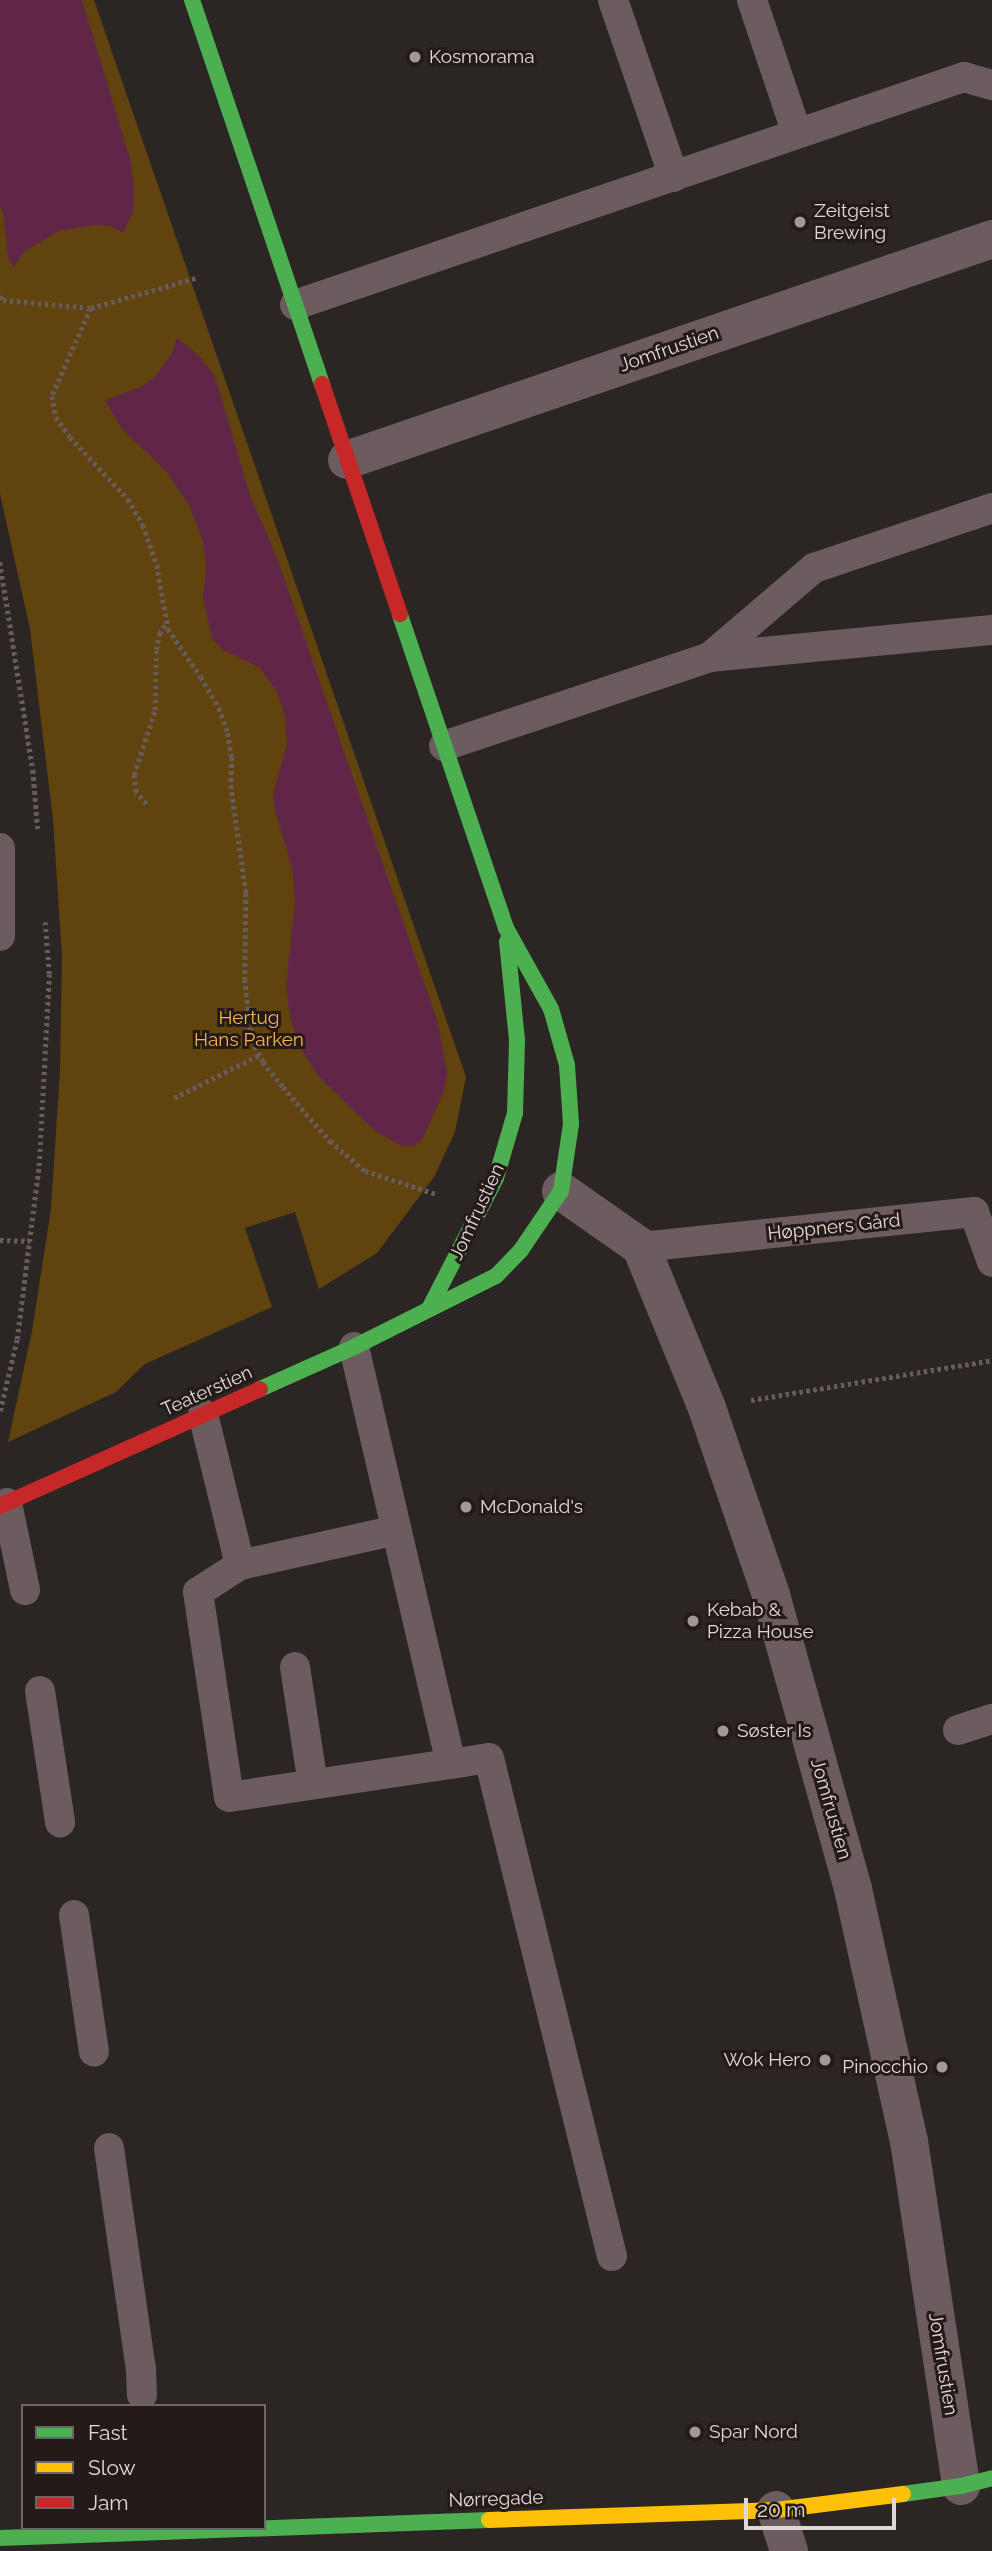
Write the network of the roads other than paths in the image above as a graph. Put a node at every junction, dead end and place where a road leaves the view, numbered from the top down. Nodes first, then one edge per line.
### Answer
1 (192, 0) edge
2 (613, 0) edge
3 (752, 0) edge
4 (992, 85) edge
5 (797, 134) junction
6 (674, 177) junction
7 (992, 239) edge
8 (295, 305) junction
9 (347, 460) junction
10 (992, 508) edge
11 (992, 630) edge
12 (710, 657) junction
13 (443, 746) junction
14 (0, 848) edge
15 (506, 928) junction
16 (0, 936) edge
17 (561, 1191) junction
18 (641, 1247) junction
19 (992, 1262) edge
20 (429, 1309) junction
21 (354, 1347) junction
22 (204, 1414) junction
23 (3, 1504) edge
24 (396, 1530) junction
25 (240, 1565) junction
26 (25, 1590) dead end
27 (295, 1667) dead end
28 (40, 1691) dead end
29 (992, 1719) edge
30 (958, 1730) dead end
31 (451, 1764) junction
32 (313, 1784) junction
33 (60, 1822) dead end
34 (74, 1915) dead end
35 (94, 2052) dead end
36 (109, 2148) dead end
37 (612, 2256) dead end
38 (142, 2395) dead end
39 (977, 2482) edge
40 (776, 2510) junction
41 (144, 2530) edge
42 (0, 2538) edge
43 (322, 2539) edge
44 (789, 2551) edge

1 - 8 street, Jomfrustien
2 - 6 lane
3 - 5 lane
4 - 5 lane
5 - 6 lane
6 - 8 lane
7 - 9 street, Jomfrustien
8 - 9 street, Jomfrustien
9 - 13 street, Jomfrustien
10 - 12 lane
11 - 12 lane
12 - 13 lane
13 - 15 street, Jomfrustien
14 - 16 lane
15 - 17 street, Jomfrustien
15 - 20 street, Jomfrustien
17 - 18 street
17 - 20 street, Jomfrustien
18 - 19 lane, Høppners Gård
18 - 39 street, Jomfrustien
20 - 21 street, Teaterstien
21 - 22 street, Teaterstien
21 - 24 lane
22 - 23 street, Teaterstien
22 - 25 lane
23 - 26 lane
24 - 25 lane
24 - 31 lane
25 - 32 lane
27 - 32 lane
28 - 33 lane
29 - 30 lane
31 - 32 lane
31 - 37 lane
34 - 35 lane
36 - 38 lane
39 - 40 street, Nørregade
40 - 43 street, Nørregade
40 - 44 street
41 - 42 street, Nørregade
41 - 43 street, Nørregade

